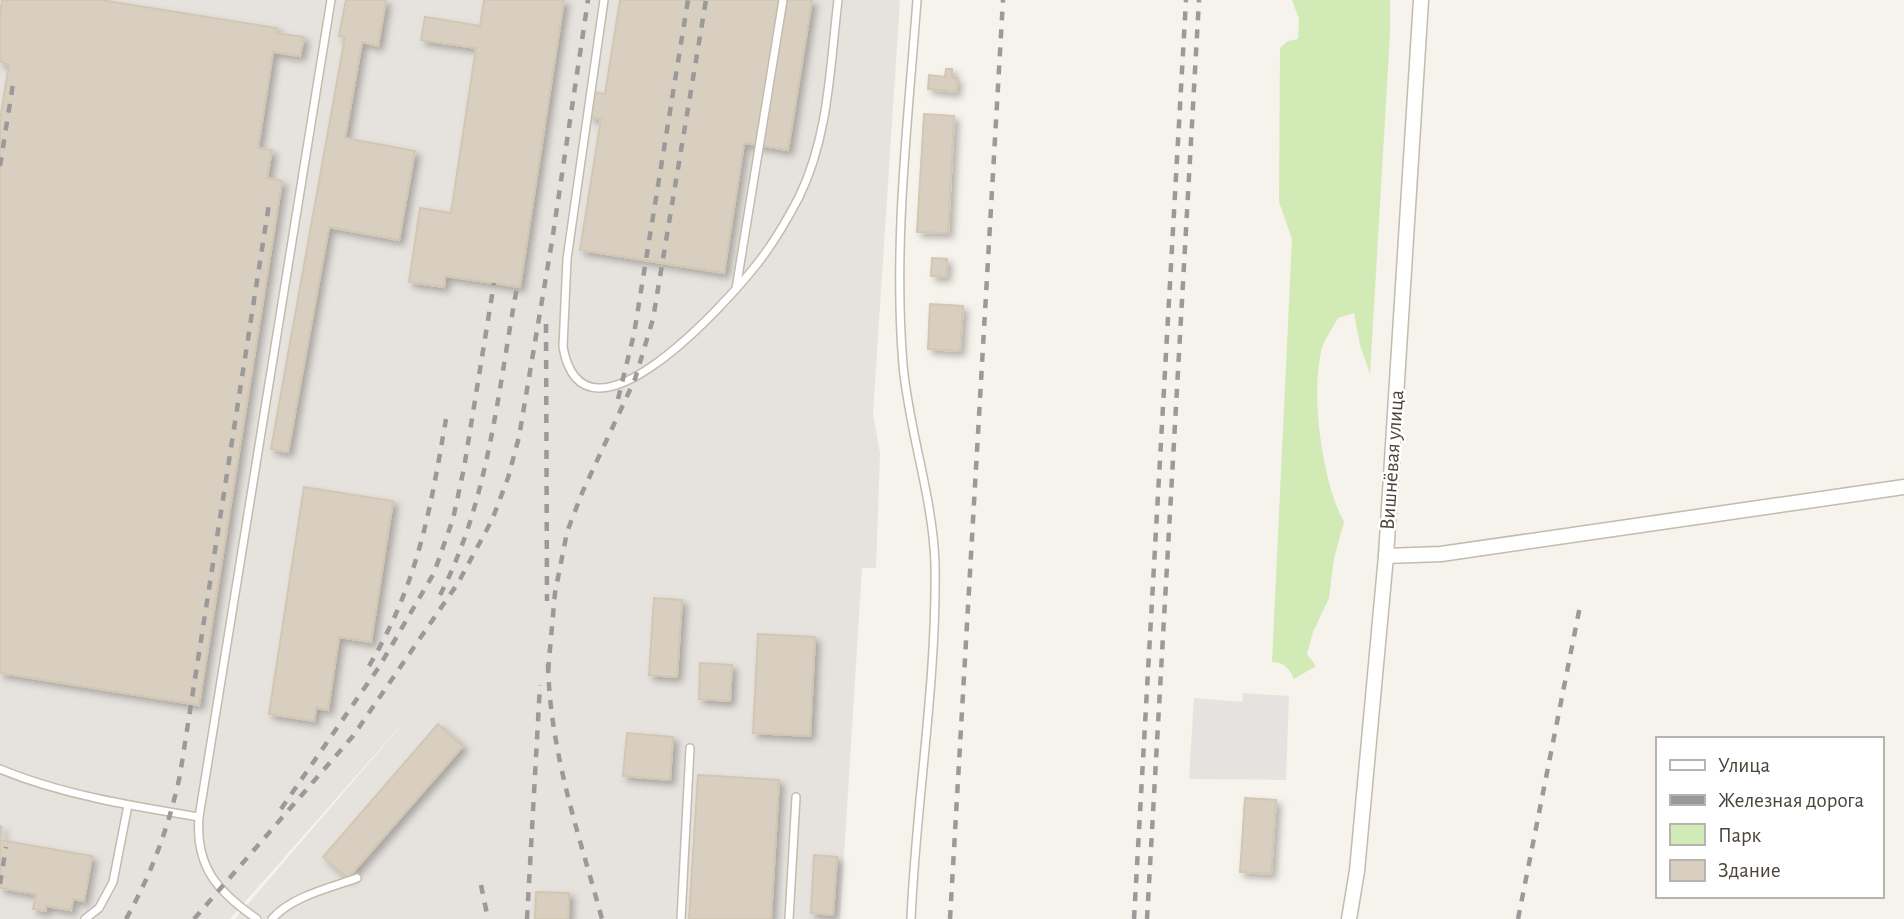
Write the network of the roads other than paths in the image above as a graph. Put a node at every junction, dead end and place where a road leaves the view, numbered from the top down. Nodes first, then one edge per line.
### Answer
1 (331, 0) edge
2 (604, 0) edge
3 (783, 0) edge
4 (838, 0) edge
5 (917, 0) edge
6 (1421, 0) edge
7 (736, 290) junction
8 (1904, 487) edge
9 (1386, 555) junction
10 (690, 748) dead end
11 (0, 769) edge
12 (796, 797) dead end
13 (128, 805) junction
14 (200, 817) junction
15 (357, 878) dead end
16 (85, 919) edge
17 (257, 919) edge
18 (272, 919) edge
19 (681, 919) edge
20 (789, 919) edge
21 (911, 919) edge
22 (1349, 919) edge

1 - 14 lane
2 - 7 lane
3 - 7 lane
4 - 7 lane
5 - 21 lane
6 - 9 street, Вишнёвая улица
8 - 9 street
9 - 22 street, Вишнёвая улица
10 - 19 lane
11 - 13 lane
12 - 20 lane
13 - 14 lane
13 - 16 lane
14 - 17 lane
15 - 18 lane

